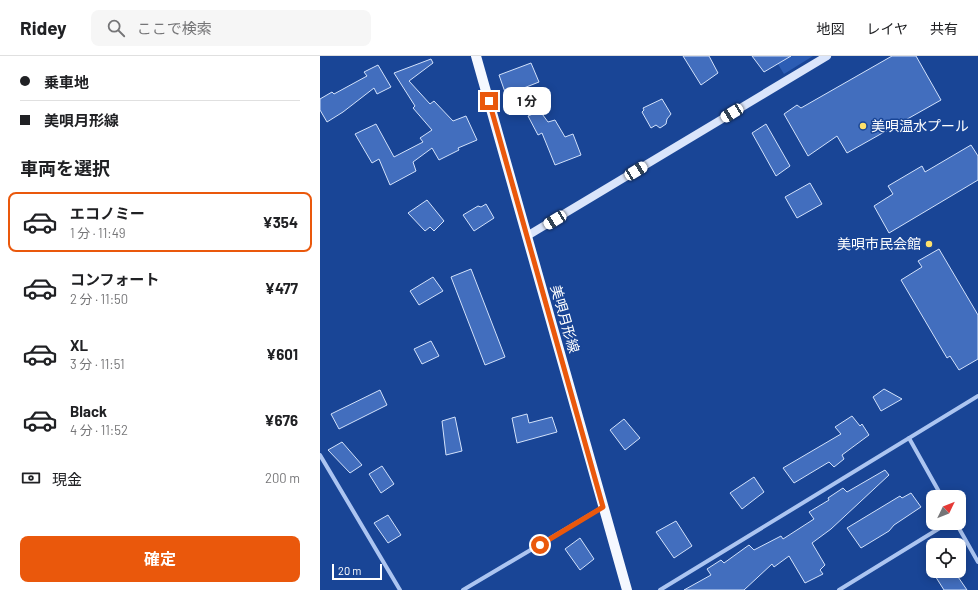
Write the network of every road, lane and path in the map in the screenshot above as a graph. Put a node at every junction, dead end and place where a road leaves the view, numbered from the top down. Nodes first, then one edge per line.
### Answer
1 (476, 56) edge
2 (827, 56) edge
3 (527, 236) junction
4 (978, 396) edge
5 (909, 438) junction
6 (320, 455) edge
7 (938, 490) edge
8 (603, 507) junction
9 (937, 530) edge
10 (960, 530) edge
11 (978, 562) edge
12 (400, 590) edge
13 (463, 590) edge
14 (627, 590) edge
15 (660, 590) edge
16 (839, 590) edge

1 - 3 main road, 美唄月形線
2 - 3 street
3 - 8 main road, 美唄月形線
4 - 5 street
5 - 7 street
5 - 15 street
6 - 12 street
8 - 13 street
8 - 14 main road, 美唄月形線
9 - 16 street
10 - 11 street

